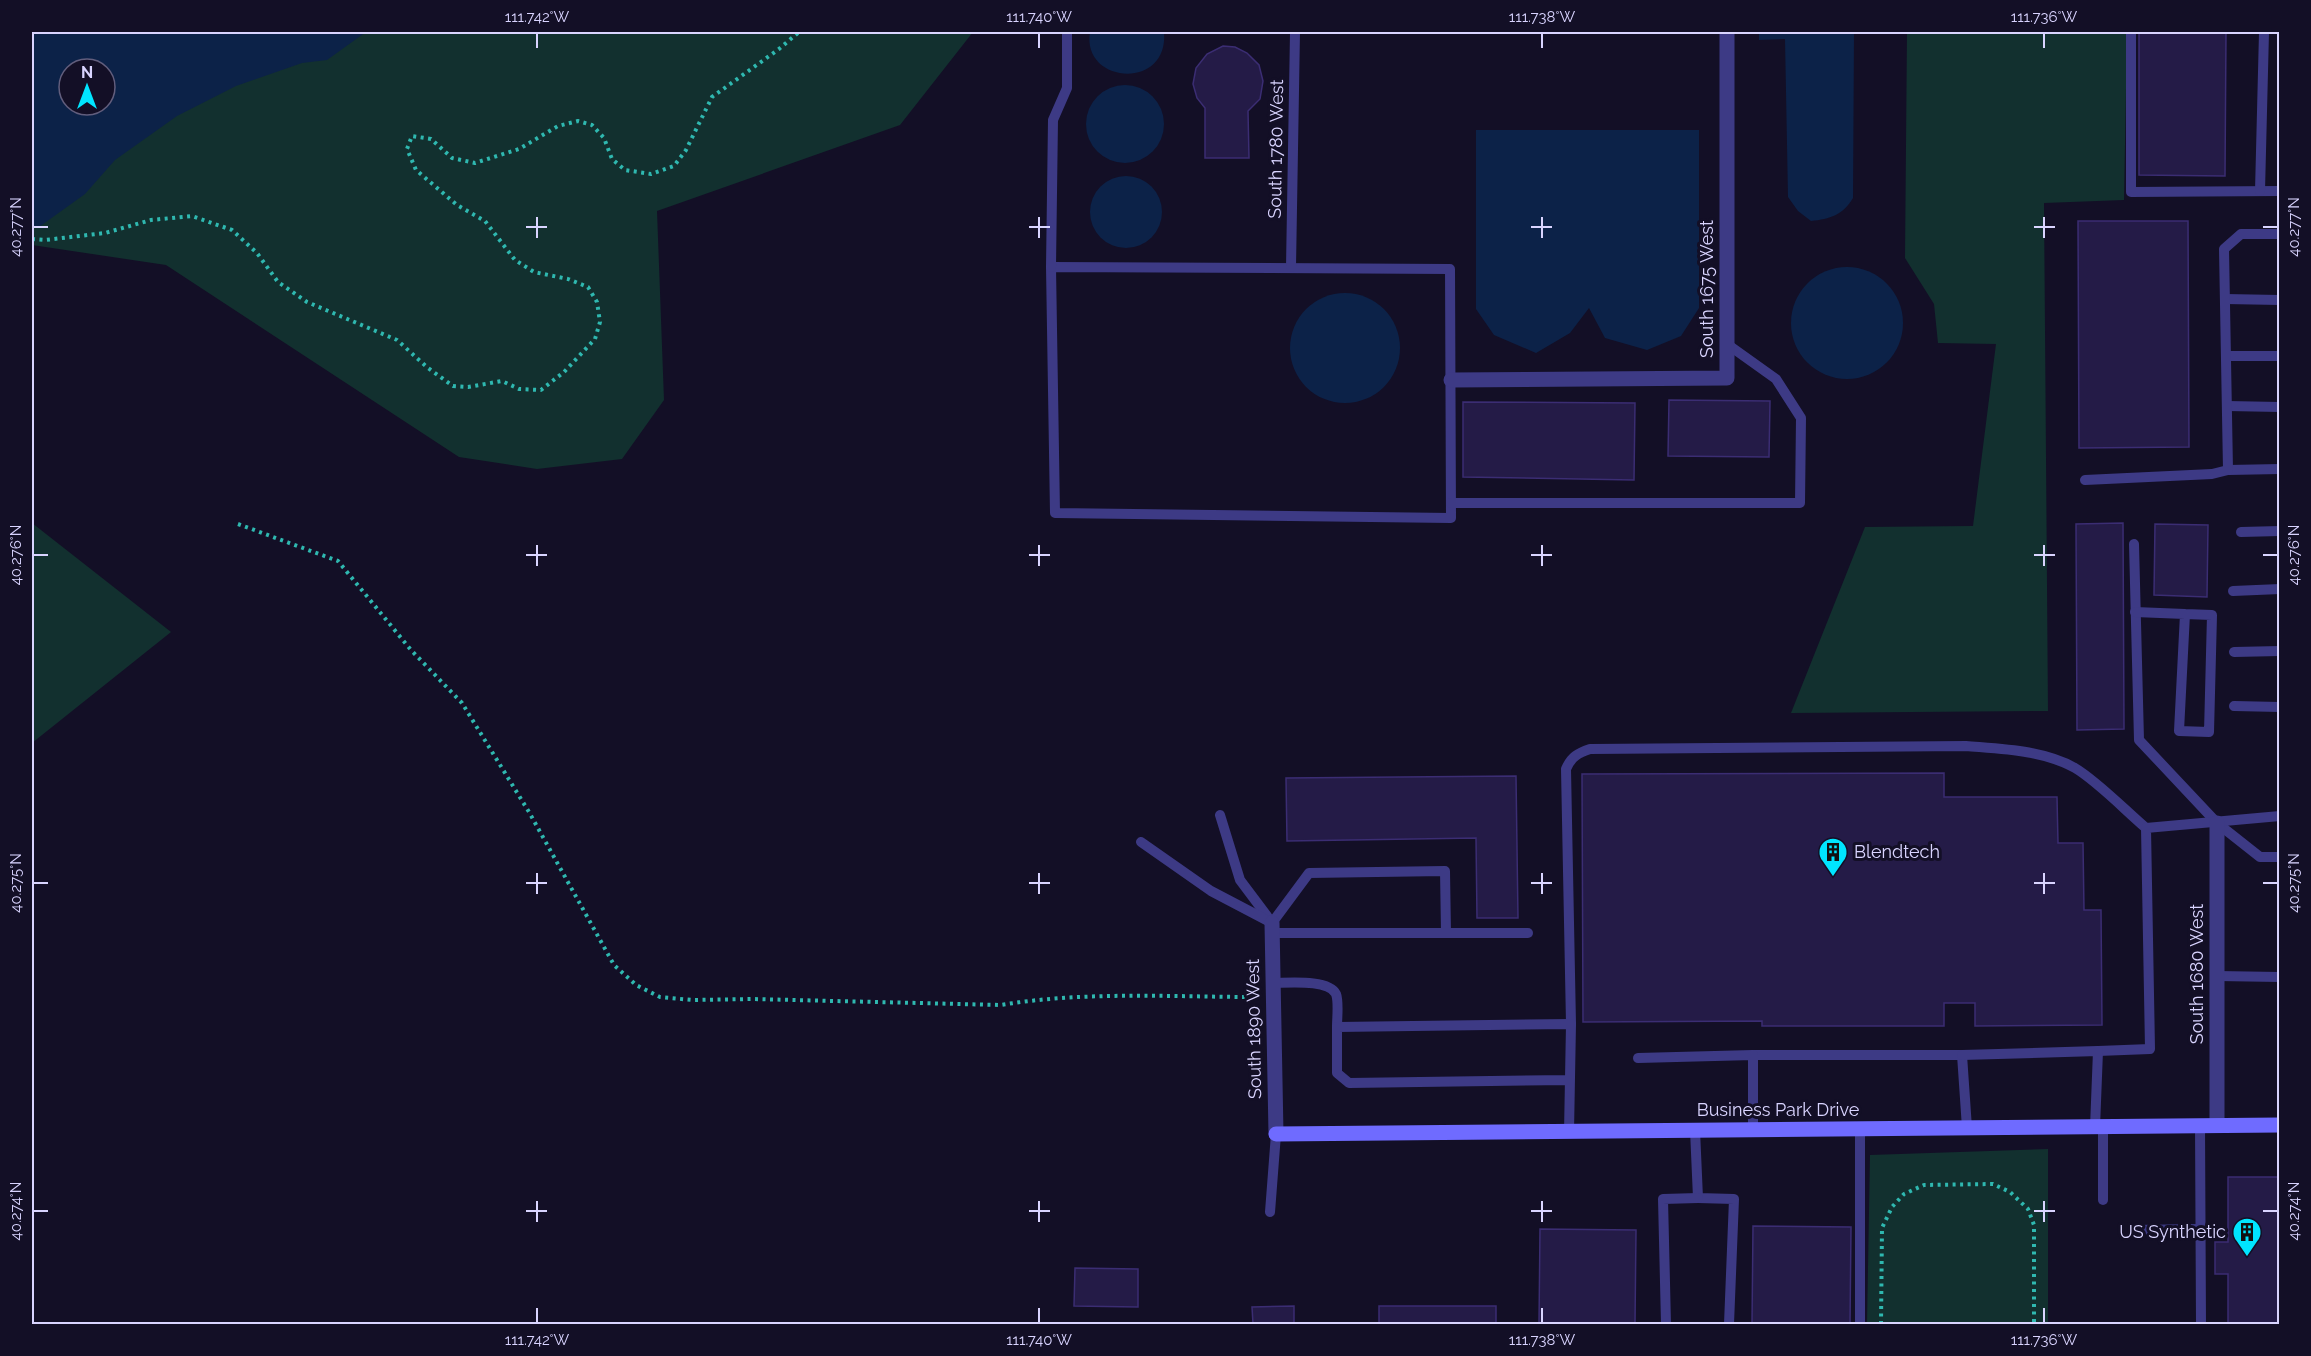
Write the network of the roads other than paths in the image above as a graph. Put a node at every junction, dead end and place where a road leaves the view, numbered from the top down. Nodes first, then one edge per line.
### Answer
1 (1067, 32) edge
2 (1295, 32) edge
3 (1726, 32) edge
4 (2131, 32) edge
5 (2264, 32) edge
6 (2260, 191) junction
7 (2280, 191) edge
8 (2280, 234) edge
9 (1051, 267) junction
10 (1291, 267) junction
11 (2225, 299) junction
12 (2280, 300) edge
13 (1727, 344) junction
14 (2226, 356) junction
15 (2280, 356) edge
16 (1451, 380) junction
17 (2227, 406) junction
18 (2280, 407) edge
19 (2280, 469) edge
20 (2228, 470) junction
21 (2085, 480) dead end
22 (1451, 503) junction
23 (2280, 531) edge
24 (2241, 532) dead end
25 (2134, 544) dead end
26 (2280, 589) edge
27 (2233, 591) dead end
28 (2135, 612) junction
29 (2185, 614) junction
30 (2280, 651) edge
31 (2234, 652) dead end
32 (2234, 706) dead end
33 (2280, 707) edge
34 (1220, 815) dead end
35 (2280, 816) edge
36 (2217, 823) junction
37 (2146, 828) junction
38 (1141, 842) dead end
39 (2280, 856) edge
40 (1272, 928) junction
41 (1446, 933) junction
42 (1528, 933) dead end
43 (2217, 976) junction
44 (2280, 977) edge
45 (1273, 990) junction
46 (1571, 1024) junction
47 (1337, 1027) junction
48 (2098, 1051) junction
49 (1753, 1055) junction
50 (1962, 1055) junction
51 (1638, 1058) dead end
52 (1570, 1080) junction
53 (2217, 1125) junction
54 (2280, 1125) edge
55 (2200, 1126) junction
56 (2099, 1127) junction
57 (1967, 1128) junction
58 (1860, 1129) junction
59 (1695, 1130) junction
60 (1753, 1130) junction
61 (1569, 1132) junction
62 (1276, 1134) junction
63 (1698, 1198) junction
64 (2103, 1200) dead end
65 (1270, 1212) dead end
66 (2201, 1229) junction
67 (2133, 1230) dead end
68 (1666, 1324) edge
69 (1729, 1324) edge
70 (1860, 1324) edge
71 (2201, 1324) edge

1 - 9 lane
2 - 10 lane, South 1780 West
3 - 13 street, South 1675 West
4 - 6 lane
5 - 6 lane
6 - 7 lane
8 - 11 lane
9 - 10 lane
9 - 22 lane
10 - 16 lane
11 - 12 lane
11 - 14 lane
13 - 16 street, South 1675 West
13 - 22 lane
14 - 15 lane
14 - 17 lane
16 - 22 lane
17 - 18 lane
17 - 20 lane
19 - 20 lane
20 - 21 lane
23 - 24 lane
25 - 28 lane
26 - 27 lane
28 - 29 lane
28 - 36 lane
29 - 29 lane
30 - 31 lane
32 - 33 lane
34 - 40 lane
35 - 36 lane
36 - 37 lane
36 - 39 lane
36 - 43 street, South 1680 West
37 - 46 lane
37 - 48 lane
38 - 40 lane
40 - 41 lane
40 - 41 lane
40 - 45 street, South 1890 West
41 - 42 lane
43 - 44 lane
43 - 53 street, South 1680 West
45 - 47 lane
45 - 62 street, South 1890 West
46 - 47 lane
46 - 52 lane
47 - 52 lane
48 - 50 lane
48 - 56 lane
49 - 50 lane
49 - 51 lane
49 - 60 lane
50 - 57 lane
52 - 61 lane
53 - 54 street, Business Park Drive
53 - 55 street, Business Park Drive
55 - 56 street, Business Park Drive
55 - 66 lane
56 - 57 street, Business Park Drive
56 - 64 lane
57 - 58 street, Business Park Drive
58 - 60 street, Business Park Drive
58 - 70 lane
59 - 60 street, Business Park Drive
59 - 61 street, Business Park Drive
59 - 63 lane
61 - 62 street, Business Park Drive
62 - 65 lane
63 - 68 lane
63 - 69 lane
66 - 67 lane
66 - 71 lane

